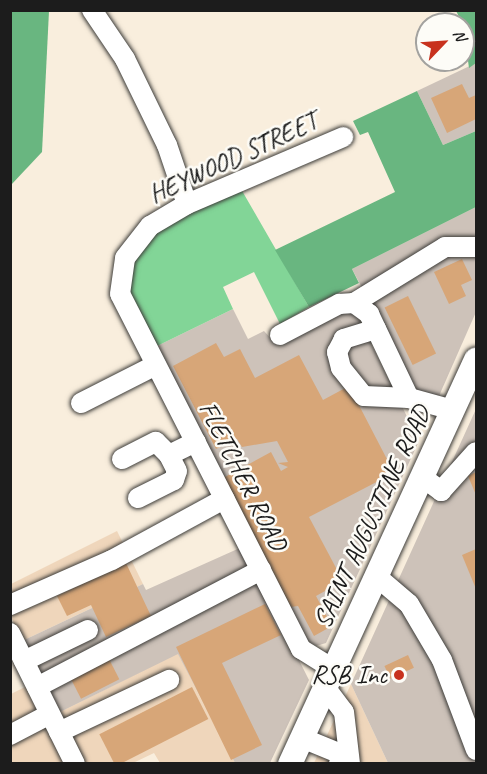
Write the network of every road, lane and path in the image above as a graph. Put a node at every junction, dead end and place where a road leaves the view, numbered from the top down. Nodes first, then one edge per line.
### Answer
1 (92, 10) edge
2 (343, 137) dead end
3 (187, 204) junction
4 (477, 247) edge
5 (120, 294) joint
6 (354, 303) junction
7 (376, 329) junction
8 (280, 335) dead end
9 (156, 365) junction
10 (475, 368) edge
11 (409, 398) junction
12 (81, 403) dead end
13 (453, 410) junction
14 (195, 442) junction
15 (477, 452) edge
16 (169, 455) junction
17 (122, 459) dead end
18 (422, 477) junction
19 (138, 498) dead end
20 (224, 499) junction
21 (261, 570) junction
22 (376, 576) junction
23 (10, 605) edge
24 (88, 630) dead end
25 (10, 633) edge
26 (24, 661) junction
27 (329, 678) junction
28 (169, 680) dead end
29 (37, 687) junction
30 (50, 714) junction
31 (59, 732) junction
32 (10, 735) edge
33 (302, 738) junction
34 (477, 750) edge
35 (345, 761) edge
36 (75, 764) edge
37 (290, 764) edge

1 - 3 street
2 - 3 street, HEYWOOD STREET
3 - 5 street, HEYWOOD STREET
4 - 6 street
5 - 9 street, FLETCHER ROAD
6 - 7 street
6 - 8 street
7 - 11 street
7 - 11 street
9 - 12 street
9 - 14 street, FLETCHER ROAD
10 - 13 main road, SAINT AUGUSTINE ROAD
11 - 13 street
13 - 18 main road, SAINT AUGUSTINE ROAD
14 - 16 street
14 - 20 street, FLETCHER ROAD
15 - 18 street
16 - 17 street
16 - 19 street
18 - 22 main road, SAINT AUGUSTINE ROAD
20 - 21 street, FLETCHER ROAD
20 - 23 street
21 - 27 street, FLETCHER ROAD
21 - 29 street
22 - 27 main road, SAINT AUGUSTINE ROAD
22 - 34 street
24 - 26 street
25 - 26 street
26 - 29 street
27 - 33 main road, SAINT AUGUSTINE ROAD
27 - 35 street
28 - 31 street
29 - 30 street
30 - 31 street
30 - 32 street
31 - 36 street
33 - 35 street
33 - 37 main road, SAINT AUGUSTINE ROAD

